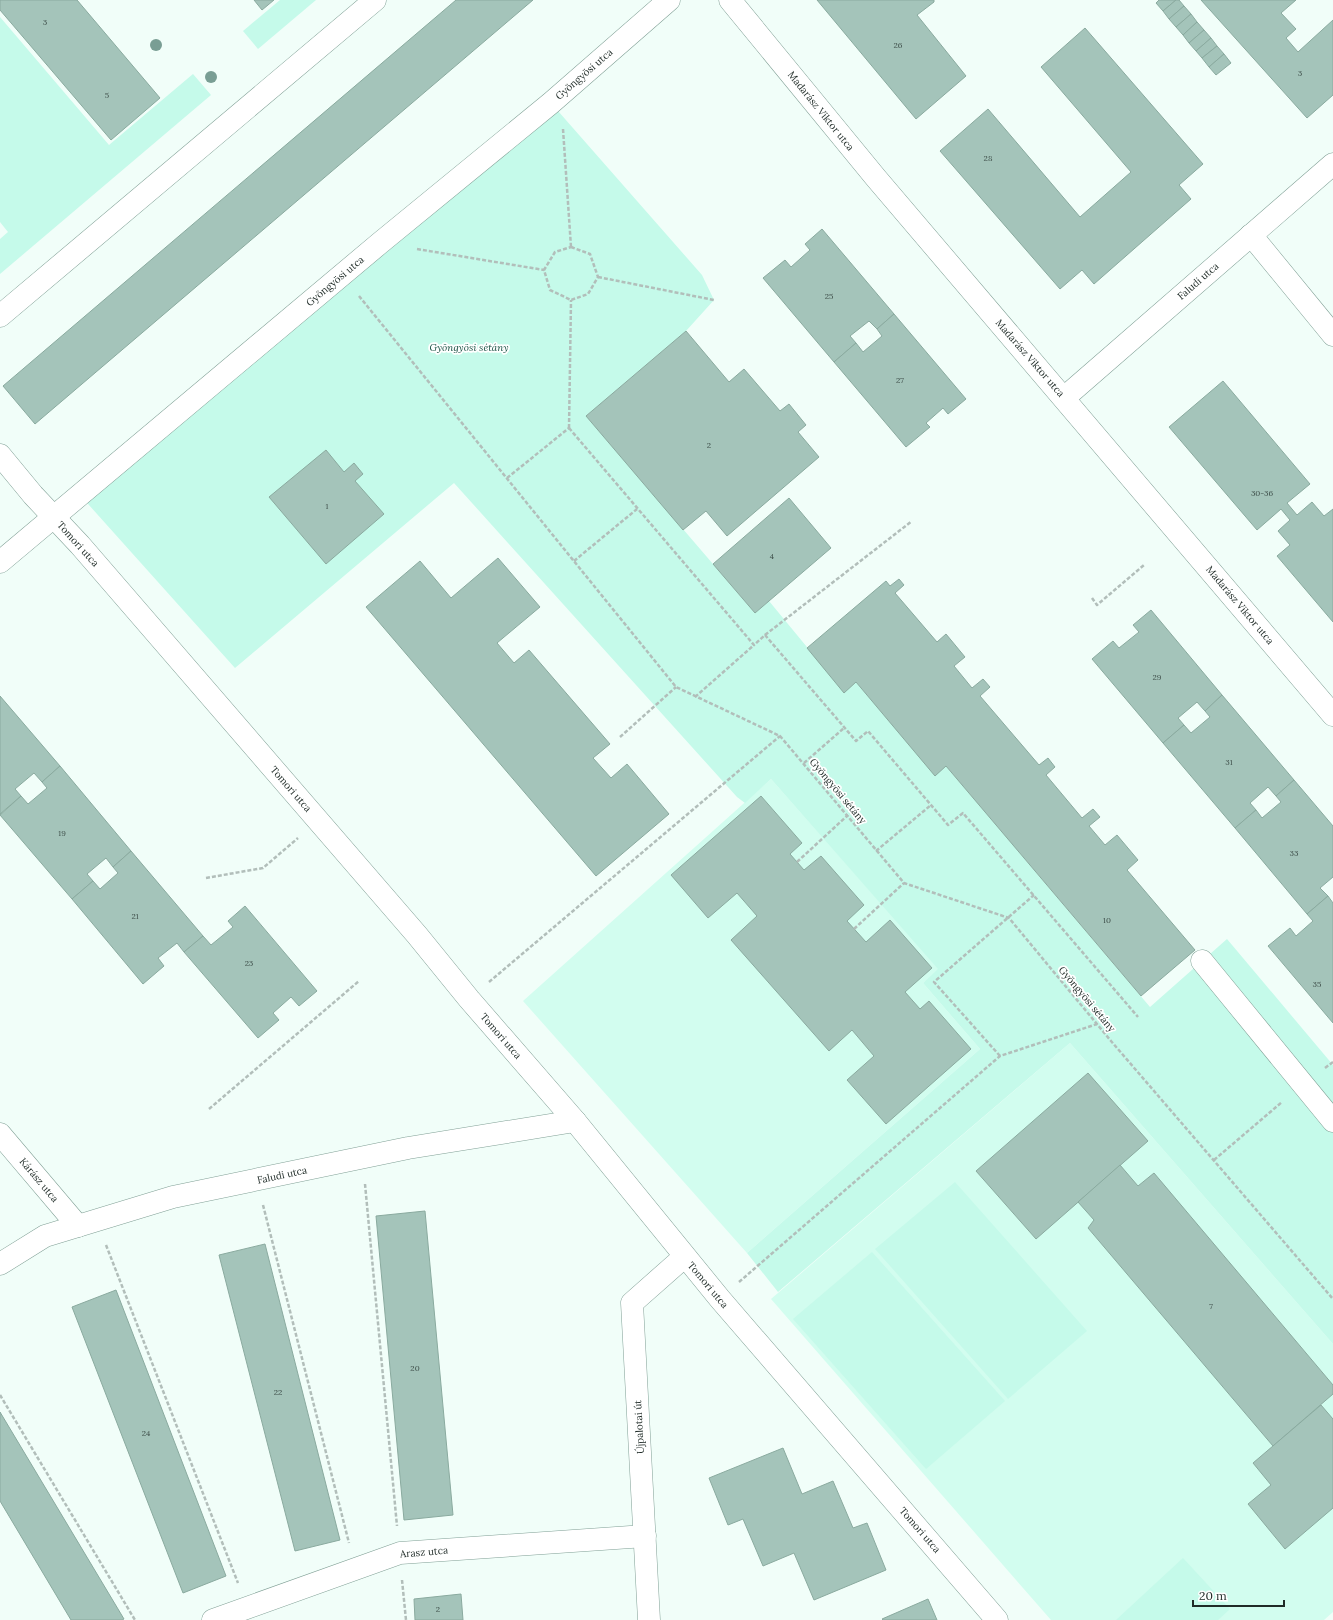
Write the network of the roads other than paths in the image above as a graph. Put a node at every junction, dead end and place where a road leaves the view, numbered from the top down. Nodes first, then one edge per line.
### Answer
1 (375, 0) edge
2 (669, 0) edge
3 (730, 0) edge
4 (1333, 164) edge
5 (1251, 235) junction
6 (0, 316) edge
7 (1333, 335) edge
8 (1064, 398) junction
9 (0, 455) edge
10 (54, 517) junction
11 (0, 562) edge
12 (1333, 715) edge
13 (1202, 961) dead end
14 (575, 1121) junction
15 (1333, 1121) edge
16 (0, 1134) edge
17 (88, 1223) junction
18 (684, 1257) junction
19 (0, 1264) edge
20 (645, 1536) junction
21 (213, 1620) edge
22 (650, 1620) edge
23 (997, 1620) edge

1 - 6 street
2 - 10 street, Gyöngyösi utca
3 - 8 street, Madarász Viktor utca
4 - 5 street, Faludi utca
5 - 7 street
5 - 8 street, Faludi utca
8 - 12 street, Madarász Viktor utca
9 - 10 street, Tomori utca
10 - 11 street, Gyöngyösi utca
10 - 14 street, Tomori utca
13 - 15 street
14 - 17 street, Faludi utca
14 - 18 street, Tomori utca
16 - 17 street, Kárász utca
17 - 19 street, Faludi utca
18 - 20 street, Újpalotai út
18 - 23 street, Tomori utca
20 - 21 street, Arasz utca
20 - 22 street, Újpalotai út

